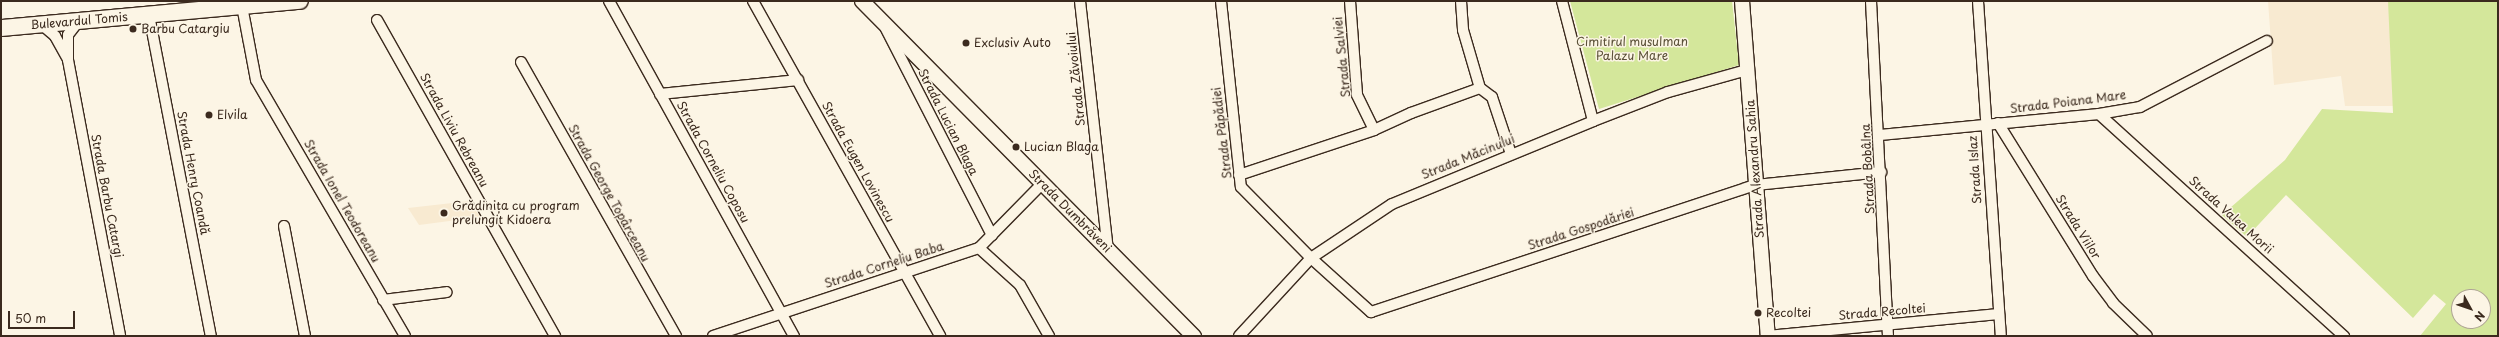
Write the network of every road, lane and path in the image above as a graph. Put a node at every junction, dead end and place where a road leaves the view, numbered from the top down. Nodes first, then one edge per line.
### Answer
1 (205, 1) edge
2 (300, 1) edge
3 (609, 1) edge
4 (753, 1) edge
5 (862, 1) edge
6 (1080, 1) edge
7 (1221, 1) edge
8 (1350, 1) edge
9 (1461, 1) edge
10 (1562, 1) edge
11 (1742, 1) edge
12 (1871, 1) edge
13 (1978, 1) edge
14 (242, 6) junction
15 (149, 15) junction
16 (1, 19) edge
17 (377, 20) dead end
18 (881, 20) junction
19 (78, 22) junction
20 (42, 25) junction
21 (1, 28) edge
22 (2267, 41) dead end
23 (68, 60) junction
24 (521, 62) dead end
25 (1747, 70) junction
26 (798, 80) junction
27 (1480, 88) junction
28 (660, 94) junction
29 (2099, 114) junction
30 (1593, 120) junction
31 (1998, 123) junction
32 (1985, 125) junction
33 (1374, 130) junction
34 (1880, 134) junction
35 (1511, 154) junction
36 (1881, 172) junction
37 (1239, 175) junction
38 (1042, 184) junction
39 (1756, 185) junction
40 (284, 226) dead end
41 (992, 235) junction
42 (979, 248) junction
43 (1108, 250) junction
44 (1311, 258) junction
45 (905, 272) junction
46 (447, 292) dead end
47 (383, 300) junction
48 (781, 313) junction
49 (1999, 314) junction
50 (1887, 324) junction
51 (120, 336) edge
52 (211, 336) edge
53 (305, 336) edge
54 (404, 336) edge
55 (555, 336) edge
56 (676, 336) edge
57 (713, 336) edge
58 (794, 336) edge
59 (940, 336) edge
60 (1049, 336) edge
61 (1194, 336) edge
62 (1239, 336) edge
63 (1767, 336) edge
64 (1888, 336) edge
65 (2001, 336) edge
66 (2146, 336) edge
67 (2344, 336) edge

1 - 16 main road, Bulevardul Tomis
2 - 14 main road, Bulevardul Tomis
3 - 28 street, Strada Corneliu Coposu
4 - 26 street, Strada Eugen Lovinescu
5 - 18 street, Strada Dumbrăveni
6 - 43 street, Strada Zăvoiului
7 - 37 street, Strada Păpădiei
8 - 33 street, Strada Salviei
9 - 27 street
10 - 30 street
11 - 25 street, Strada Alexandru Sahia
12 - 34 street, Strada Bobâlna
13 - 32 street, Strada Islaz
14 - 15 main road, Bulevardul Tomis
14 - 47 street, Strada Ionel Teodoreanu
15 - 19 main road, Bulevardul Tomis
15 - 52 street, Strada Henry Coandă
17 - 55 street, Strada Liviu Rebreanu
18 - 38 street, Strada Dumbrăveni
18 - 41 street, Strada Lucian Blaga
19 - 20 main road, Bulevardul Tomis
19 - 23 street, Strada Barbu Catargi
20 - 21 main road, Bulevardul Tomis
20 - 23 street, Strada Barbu Catargi
22 - 29 street, Strada Poiana Mare
23 - 51 street, Strada Barbu Catargi
24 - 56 street, Strada George Topârceanu
25 - 30 street, Strada Măcinului
25 - 39 street, Strada Alexandru Sahia
26 - 28 street
26 - 45 street, Strada Eugen Lovinescu
27 - 33 street
27 - 35 street
28 - 48 street, Strada Corneliu Coposu
29 - 31 street, Strada Poiana Mare
29 - 67 street, Strada Valea Morii
30 - 35 street, Strada Măcinului
31 - 32 street, Strada Poiana Mare
31 - 66 street, Strada Viilor
32 - 34 street, Strada Poiana Mare
32 - 49 street, Strada Islaz
33 - 37 street
34 - 36 street, Strada Bobâlna
35 - 44 street, Strada Măcinului
36 - 39 street, Strada Gospodăriei
36 - 50 street, Strada Bobâlna
37 - 44 street, Strada Păpădiei
38 - 41 street, Strada Corneliu Baba
38 - 43 street, Strada Dumbrăveni
39 - 44 street, Strada Gospodăriei
39 - 63 street, Strada Alexandru Sahia
40 - 53 street
41 - 42 street, Strada Corneliu Baba
42 - 45 street, Strada Corneliu Baba
42 - 60 street
43 - 61 street, Strada Dumbrăveni
44 - 62 street, Strada Măcinului
45 - 48 street, Strada Corneliu Baba
45 - 59 street, Strada Eugen Lovinescu
46 - 47 street
47 - 54 street, Strada Ionel Teodoreanu
48 - 57 street, Strada Corneliu Baba
48 - 58 street, Strada Corneliu Coposu
49 - 50 street, Strada Recoltei
49 - 65 street, Strada Islaz
50 - 63 street, Strada Recoltei
50 - 64 street, Strada Bobâlna

